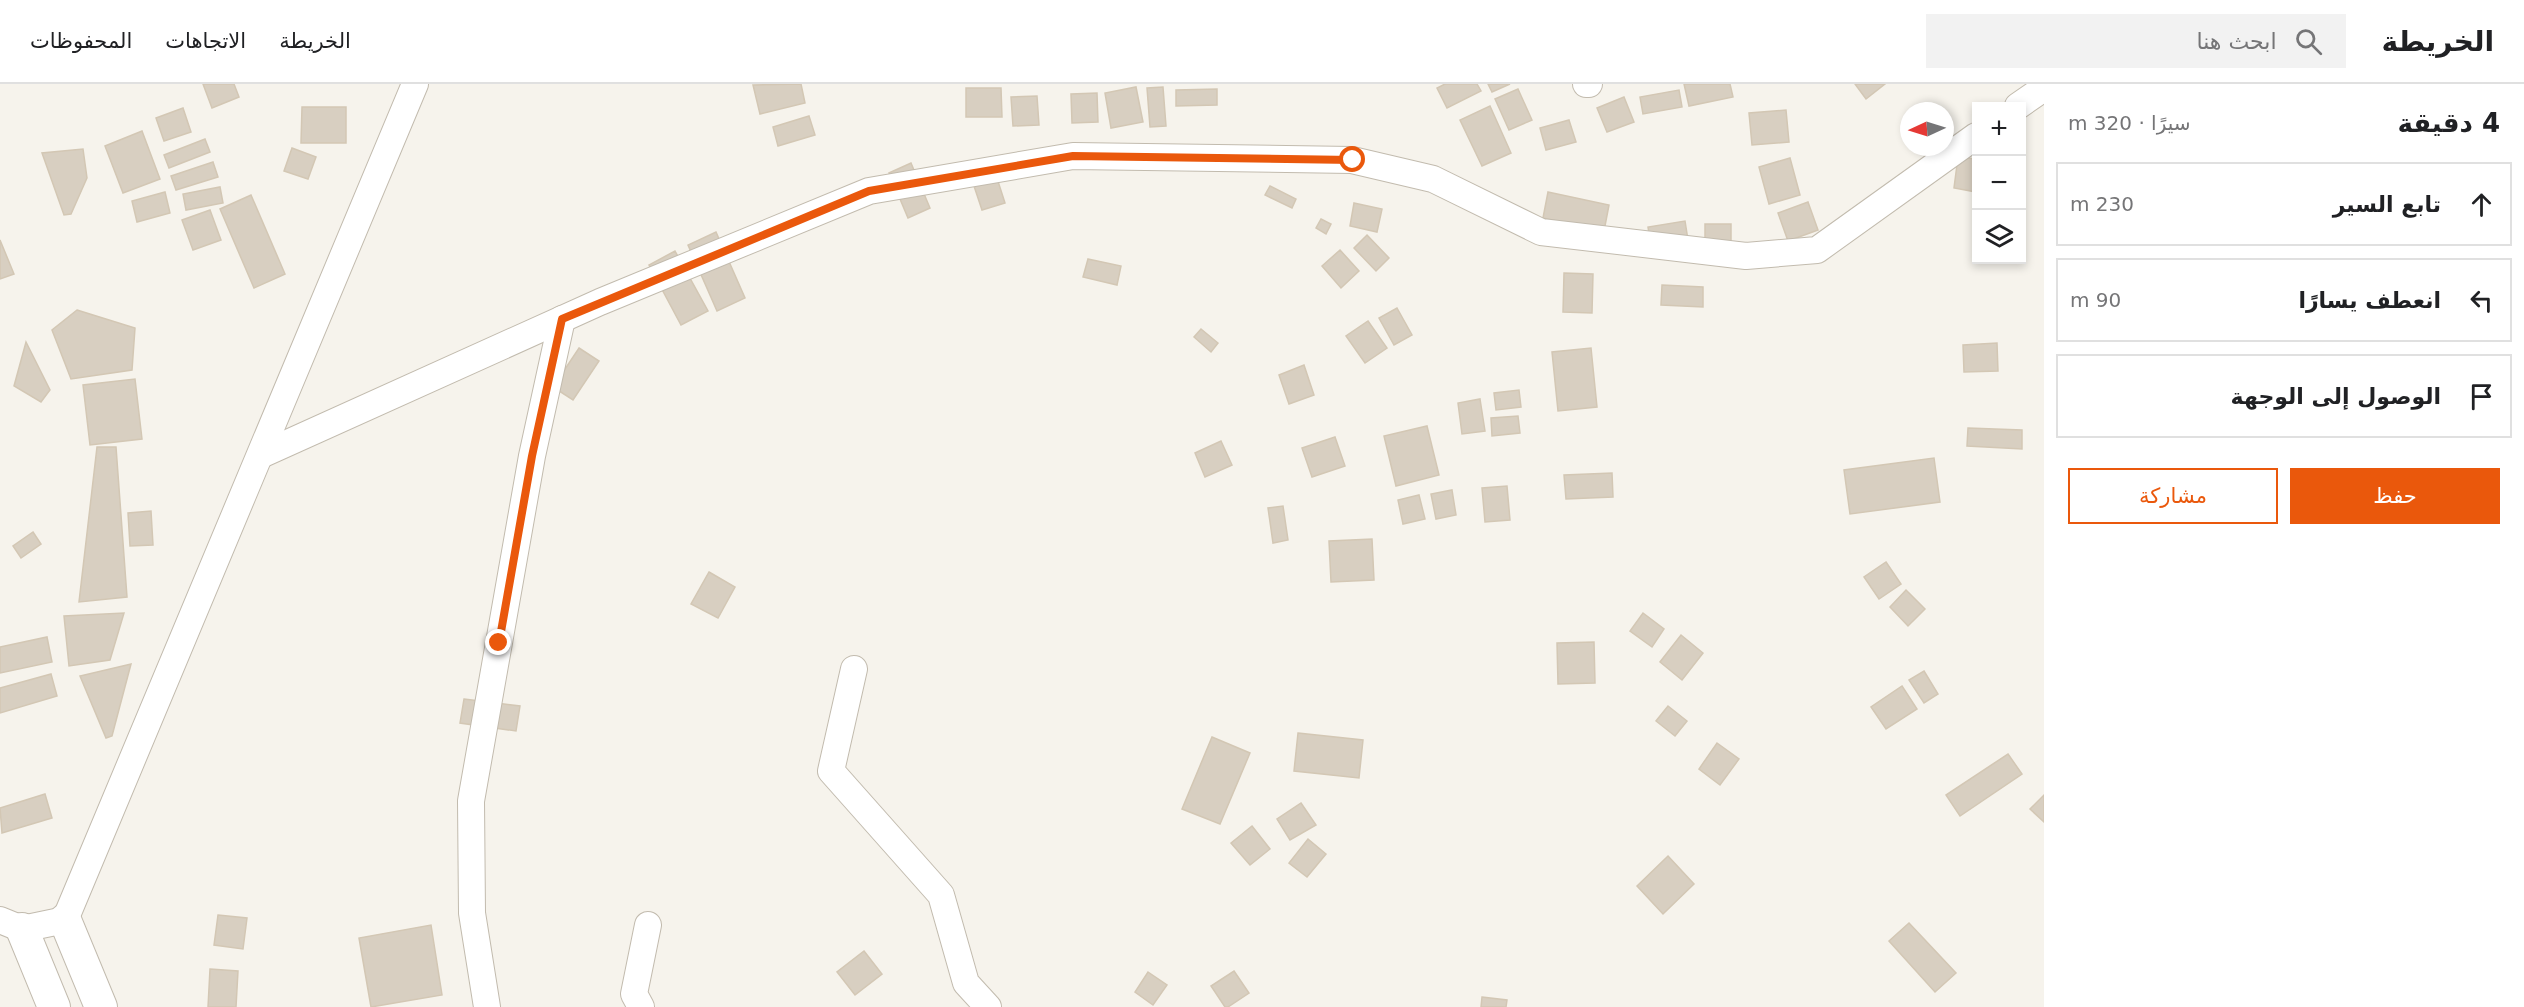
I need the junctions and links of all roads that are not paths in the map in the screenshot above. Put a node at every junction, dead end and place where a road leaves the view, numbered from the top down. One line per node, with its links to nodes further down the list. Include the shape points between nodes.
1 (415, 84): 6 (street)
2 (2044, 88): 3 (street)
3 (2024, 102)
4 (1972, 140): 5 (street, via 1817,250 1746,256 1541,232 1433,179 1353,160 1073,156 869,191)
5 (562, 319): 6 (street); 13 (street, via 532,456 471,801 472,913)
6 (261, 455): 8 (street)
7 (854, 669): 15 (street, via 831,771 941,895 966,983)
8 (65, 920): 9 (street); 12 (street)
9 (11, 924): 11 (street)
10 (648, 925): 14 (street, via 634,994)
11 (54, 1007)
12 (101, 1007)
13 (487, 1007)
14 (641, 1007)
15 (988, 1007)

